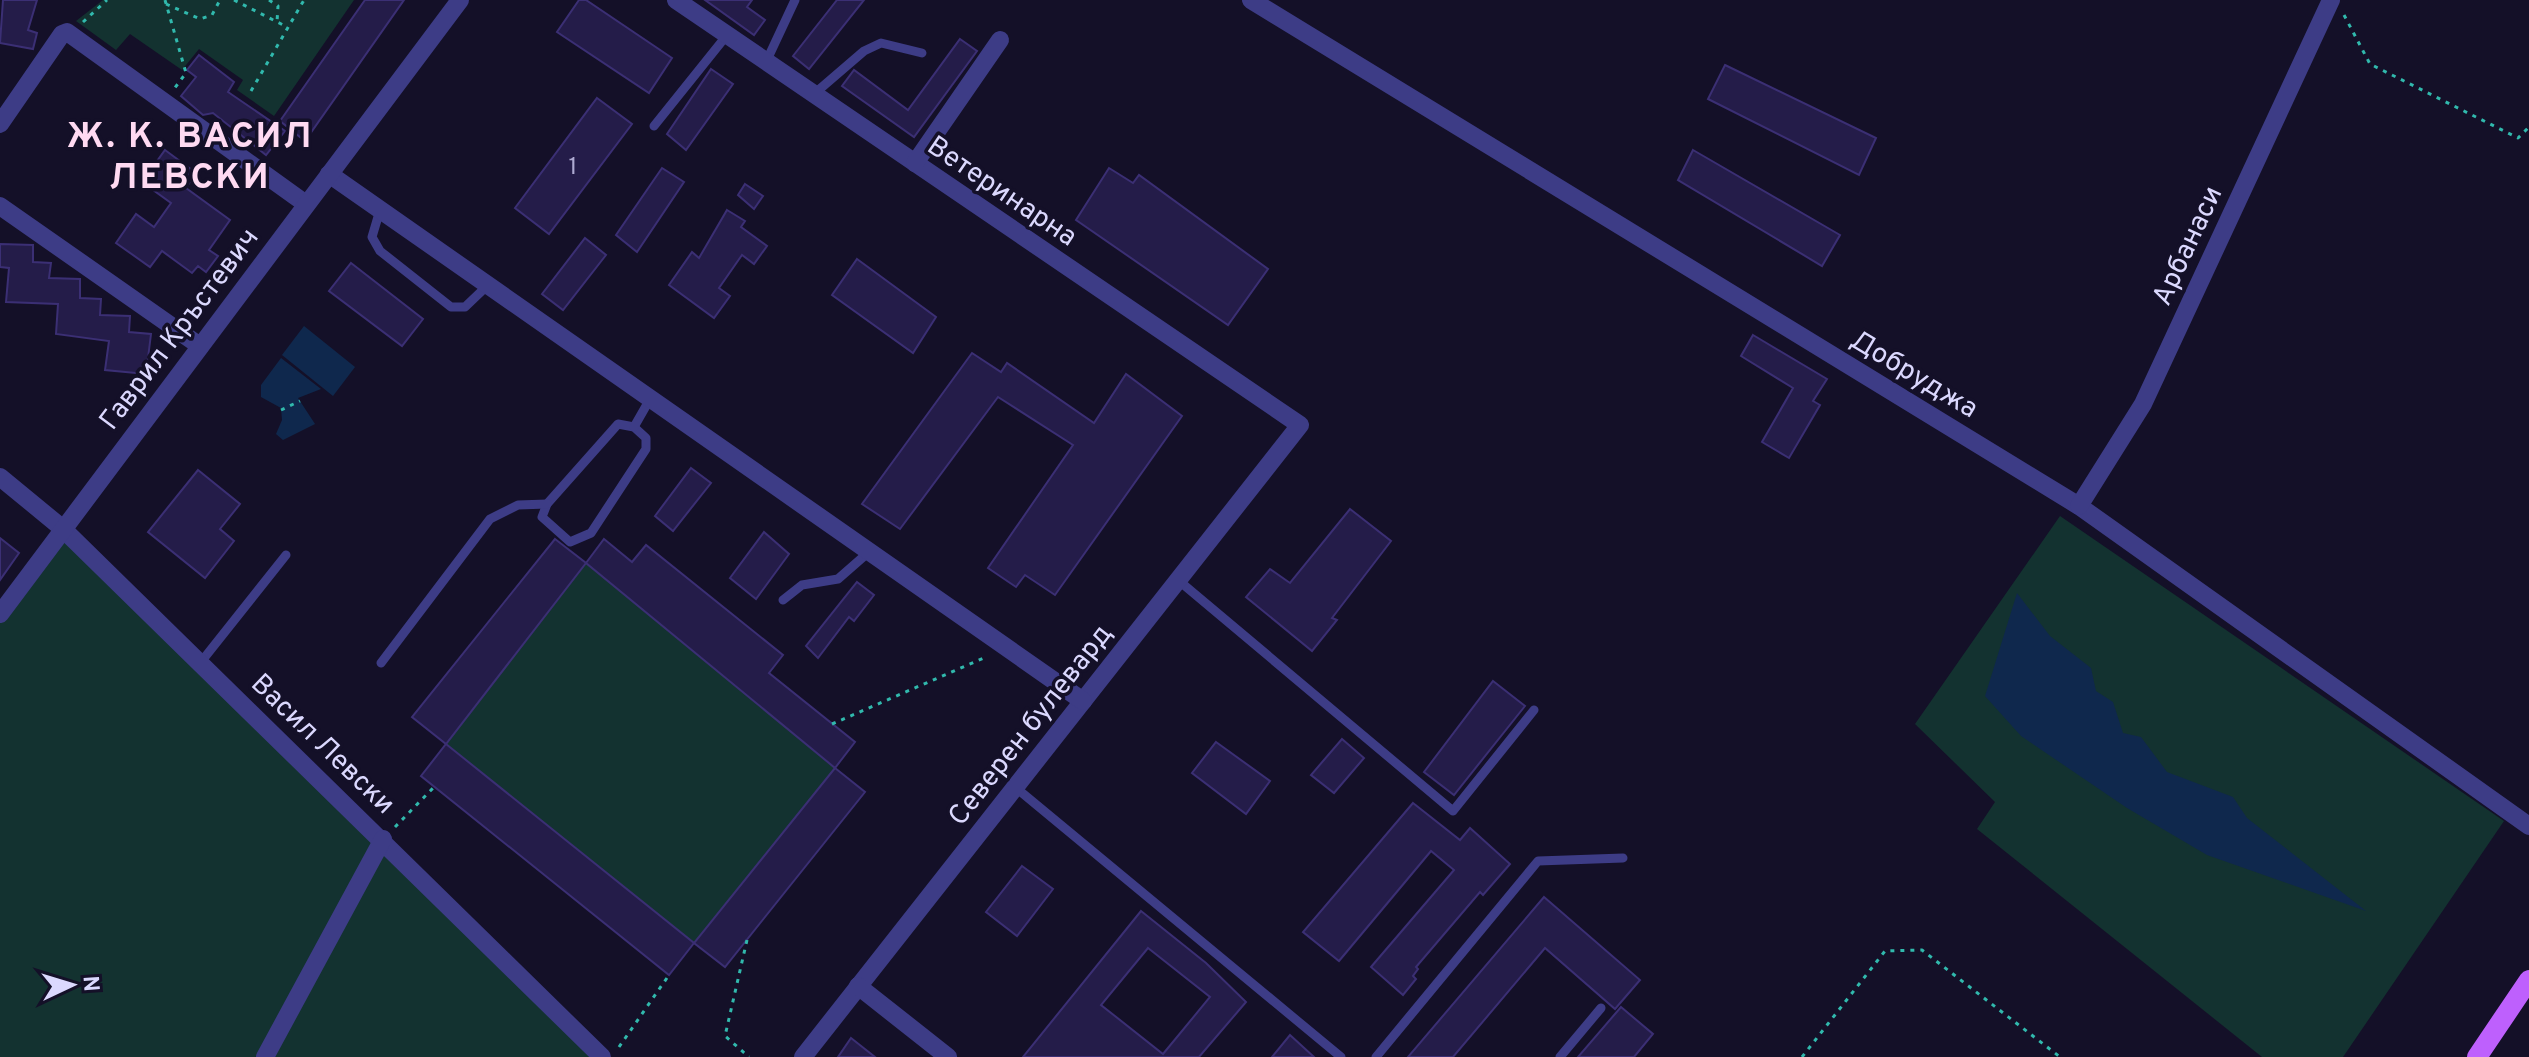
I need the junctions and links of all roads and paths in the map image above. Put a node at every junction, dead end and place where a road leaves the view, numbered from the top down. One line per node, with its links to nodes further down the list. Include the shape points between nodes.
1 (107, 0): 14 (path)
2 (220, 0): 10 (path, via 212,15 200,19)
3 (234, 0): 12 (path)
4 (269, 0): 12 (path, via 278,6)
5 (304, 0): 13 (path)
6 (460, 0): 26 (street, Гаврил Кръстевич)
7 (676, 0): 15 (street, Ветеринарна)
8 (795, 0): 18 (lane)
9 (1251, 0): 39 (street, Добруджа)
10 (165, 2): 21 (path, via 186,73)
11 (2337, 6): 24 (path, via 2370,64 2518,138); 39 (street, Арбанаси, via 2143,404)
12 (277, 22): 13 (path)
13 (288, 27): 19 (path)
14 (70, 34): 21 (street); 22 (street, via 62,34)
15 (727, 35): 18 (street, Ветеринарна); 23 (lane)
16 (1000, 40): 25 (street)
17 (922, 53): 20 (lane, via 881,43)
18 (766, 62): 20 (street, Ветеринарна)
19 (251, 91)
20 (814, 94): 25 (street, Ветеринарна)
21 (165, 102): 27 (street)
22 (0, 124)
23 (654, 126)
24 (2529, 127)
25 (915, 163): 35 (street, Ветеринарна)
26 (329, 174): 27 (street, Гаврил Кръстевич); 29 (street)
27 (306, 204): 31 (street, Гаврил Кръстевич)
28 (0, 206): 31 (street)
29 (380, 209): 30 (street); 30 (lane, via 372,237 380,251 451,307 465,307)
30 (488, 285): 32 (street)
31 (200, 346): 40 (street, Гаврил Кръстевич)
32 (650, 398): 36 (lane); 41 (street)
33 (300, 401): 34 (path)
34 (281, 410)
35 (1300, 425): 43 (street, Северен булевард)
36 (634, 427): 38 (lane, via 618,424); 38 (lane, via 646,438 646,449 591,533 570,542 542,517)
37 (0, 477): 40 (street, Васил Левски)
38 (547, 504): 48 (lane, via 518,505 490,519)
39 (2079, 506): 54 (street, Добруджа)
40 (62, 528): 45 (street, Гаврил Кръстевич); 47 (street, Васил Левски)
41 (870, 551): 44 (lane, via 838,579 802,585); 46 (street)
42 (286, 555): 47 (lane)
43 (1178, 580): 49 (street, Северен булевард); 50 (lane, via 1453,811)
44 (783, 600)
45 (0, 614)
46 (1007, 648): 49 (street); 51 (path)
47 (201, 662): 55 (street, Васил Левски)
48 (381, 663)
49 (1083, 701): 53 (street, Северен булевард)
50 (1534, 710)
51 (832, 724)
52 (434, 787): 55 (path)
53 (1015, 787): 60 (street, Северен булевард); 68 (lane)
54 (2529, 826)
55 (383, 839): 62 (street); 63 (street, Васил Левски)
56 (1623, 858): 69 (lane, via 1538,861)
57 (747, 940): 65 (path, via 725,1036)
58 (669, 975): 64 (path)
59 (2529, 980): 73 (main road)
60 (858, 986): 66 (street, Северен булевард); 67 (street)
61 (1601, 1008): 70 (lane)
62 (265, 1057)
63 (602, 1057)
64 (612, 1057)
65 (749, 1057)
66 (803, 1057)
67 (948, 1057)
68 (1341, 1057)
69 (1376, 1057)
70 (1560, 1057)
71 (1802, 1057): 72 (path, via 1885,951 1922,950)
72 (2060, 1057)
73 (2477, 1057)

